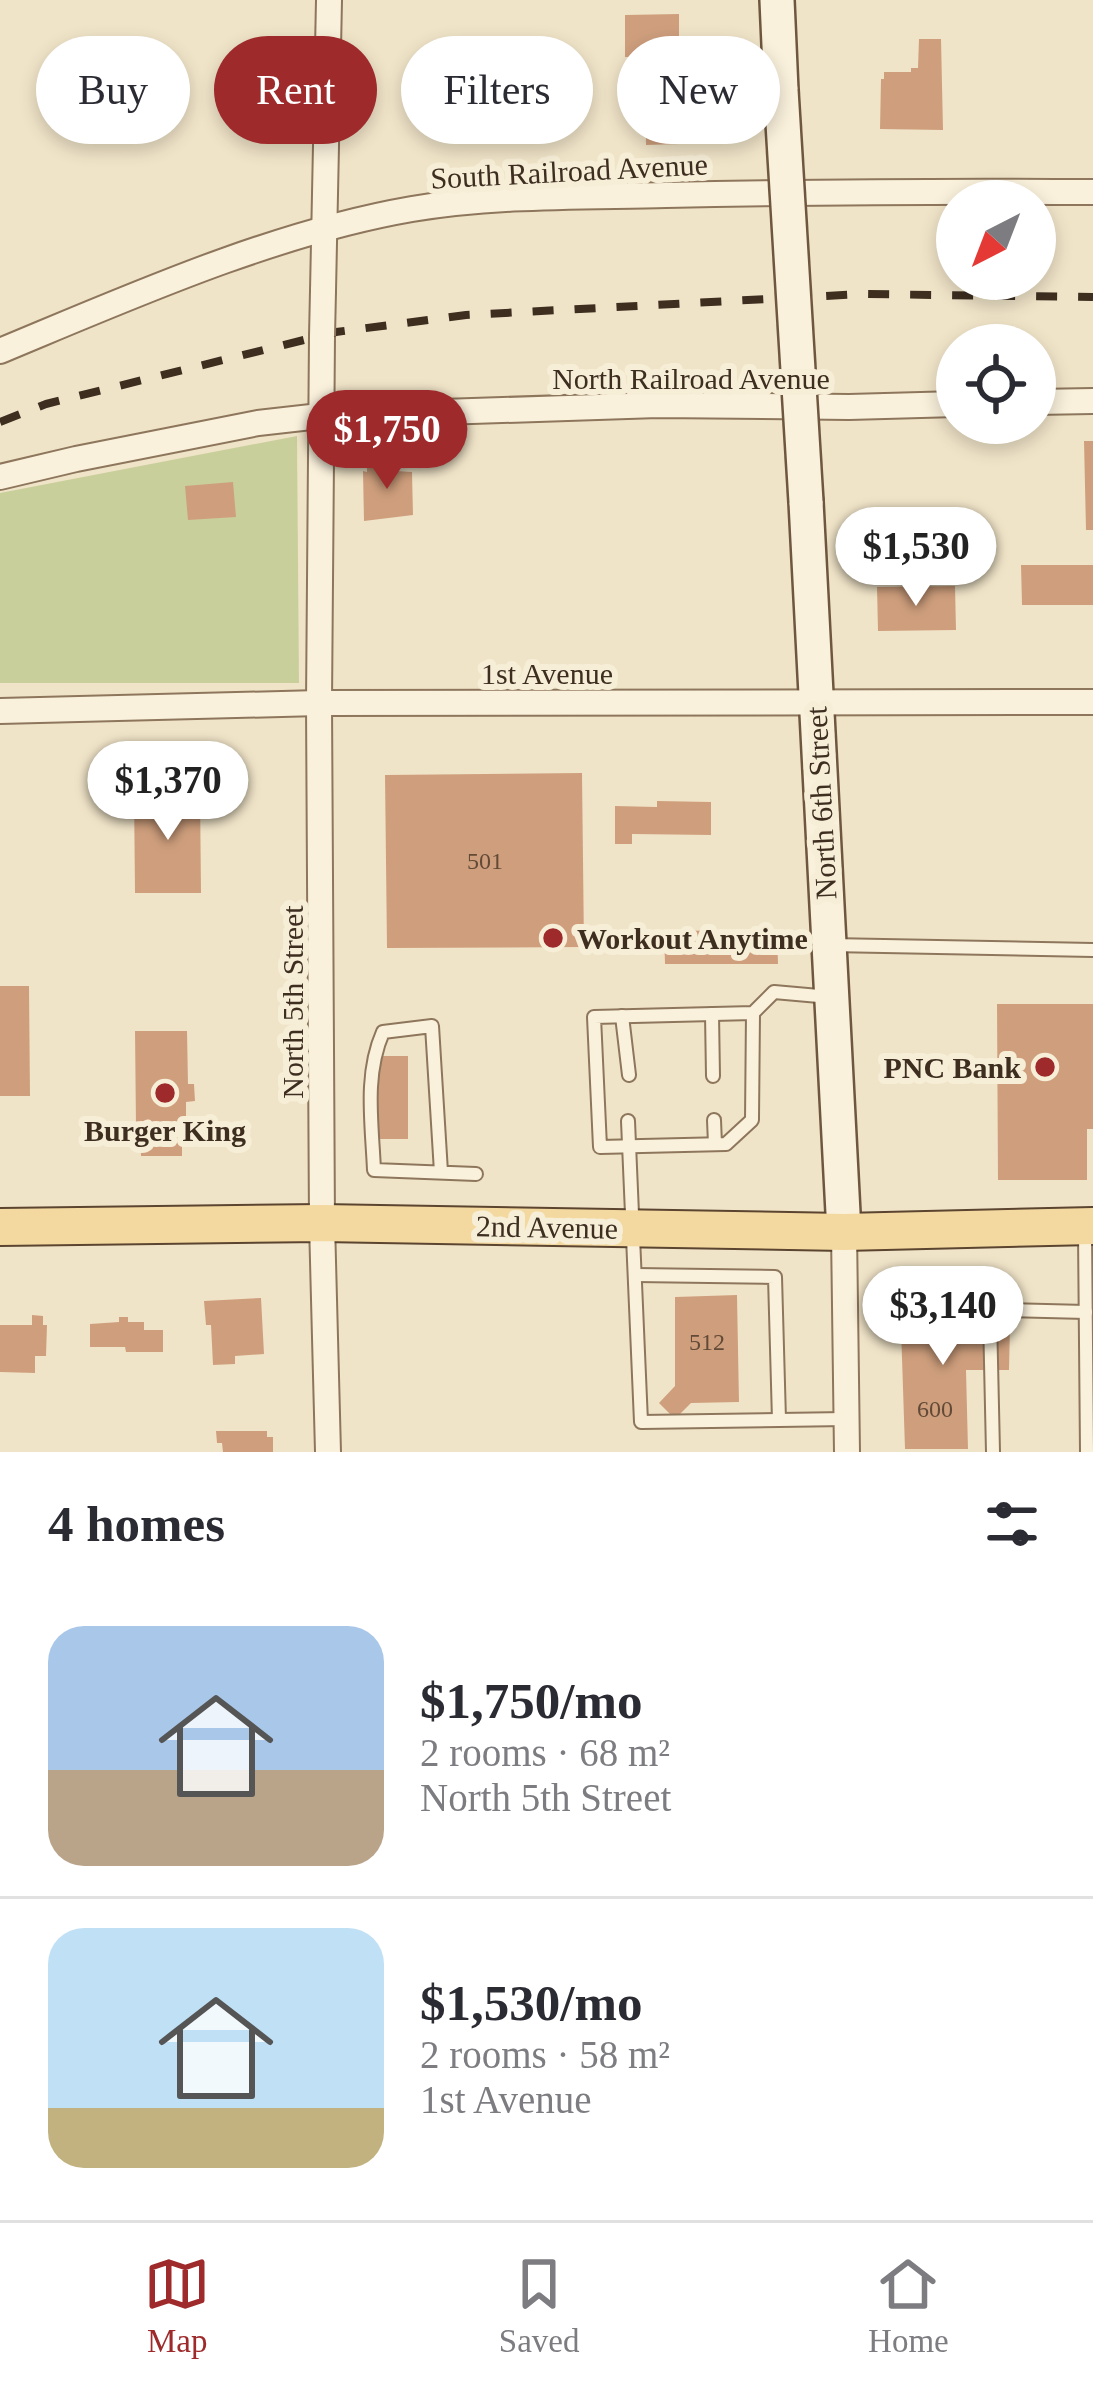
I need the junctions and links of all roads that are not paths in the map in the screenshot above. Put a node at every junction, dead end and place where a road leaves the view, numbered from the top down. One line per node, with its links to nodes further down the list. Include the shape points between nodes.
1 (329, 0): 4 (street, North 5th Street)
2 (777, 0): 13 (street, North 6th Street, bridge)
3 (1093, 192): 4 (street, South Railroad Avenue, via 530,198 414,209)
4 (324, 229): 5 (street, South Railroad Avenue, via 160,284); 9 (street, North 5th Street, bridge)
5 (0, 351)
6 (1093, 400): 7 (street)
7 (1056, 401)
8 (936, 405): 9 (street, North Railroad Avenue)
9 (320, 406): 10 (street, North Railroad Avenue); 12 (street, North 5th Street)
10 (0, 477)
11 (1093, 702): 13 (street, 1st Avenue)
12 (320, 703): 13 (street, 1st Avenue); 14 (street, 1st Avenue); 29 (street, North 5th Street)
13 (815, 704): 15 (street, North 6th Street)
14 (0, 711)
15 (829, 945): 16 (lane); 17 (street, North 6th Street)
16 (1093, 950)
17 (832, 997): 18 (lane, via 774,992); 33 (street, North 6th Street)
18 (753, 1013): 19 (lane); 25 (lane, via 752,1120)
19 (712, 1014): 20 (lane); 22 (lane)
20 (622, 1016): 21 (lane); 26 (lane, via 594,1017 600,1147)
21 (629, 1075)
22 (713, 1076)
23 (714, 1120): 25 (lane)
24 (628, 1121): 26 (lane)
25 (715, 1144): 26 (lane)
26 (630, 1147): 32 (lane)
27 (441, 1172): 27 (lane, via 432,1026 382,1032 370,1070 374,1170); 28 (lane)
28 (476, 1174)
29 (322, 1223): 31 (main road, 2nd Avenue); 32 (main road, 2nd Avenue); 38 (street, North 5th Street)
30 (1089, 1226): 33 (main road, 2nd Avenue); 35 (lane)
31 (0, 1227)
32 (634, 1228): 33 (main road, 2nd Avenue); 34 (lane)
33 (844, 1232): 36 (street, North 6th Street)
34 (636, 1275): 37 (lane, via 775,1277); 37 (lane, via 641,1422)
35 (1086, 1312): 40 (lane, via 1002,1310 990,1317); 41 (lane)
36 (847, 1419): 37 (lane); 39 (street, North 6th Street)
37 (778, 1420)
38 (328, 1452)
39 (847, 1452)
40 (993, 1452)
41 (1088, 1452)

